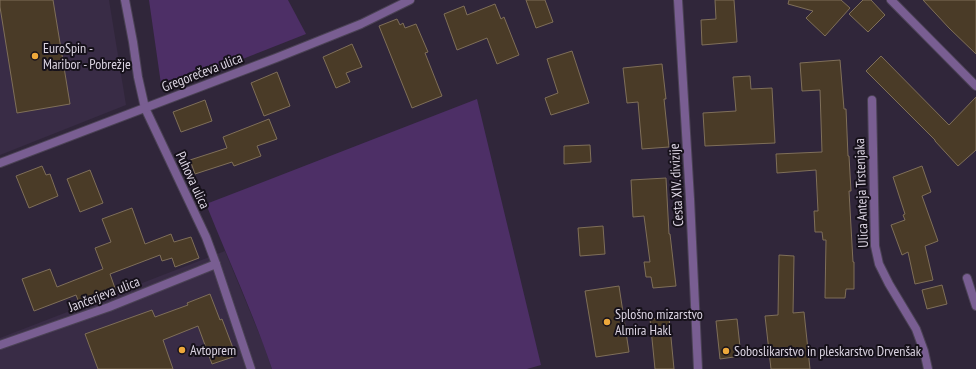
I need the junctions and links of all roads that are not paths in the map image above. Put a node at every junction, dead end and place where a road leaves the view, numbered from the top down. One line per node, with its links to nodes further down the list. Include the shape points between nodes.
1 (125, 0): 7 (street, Puhova ulica)
2 (410, 0): 7 (street, Gregorečeva ulica, via 361,24)
3 (678, 0): 14 (street, Cesta XIV. divizije)
4 (891, 0): 5 (street)
5 (976, 86)
6 (872, 100): 15 (street, Ulica Anteja Trstenjaka, via 874,246 889,284 916,329)
7 (145, 108): 8 (street, Gregorečeva ulica); 9 (street, Puhova ulica)
8 (0, 163)
9 (216, 264): 12 (street, Jančerjeva ulica, via 109,307); 13 (street, Puhova ulica)
10 (967, 278): 11 (street)
11 (976, 306)
12 (0, 345)
13 (251, 369)
14 (698, 369)
15 (928, 369)

